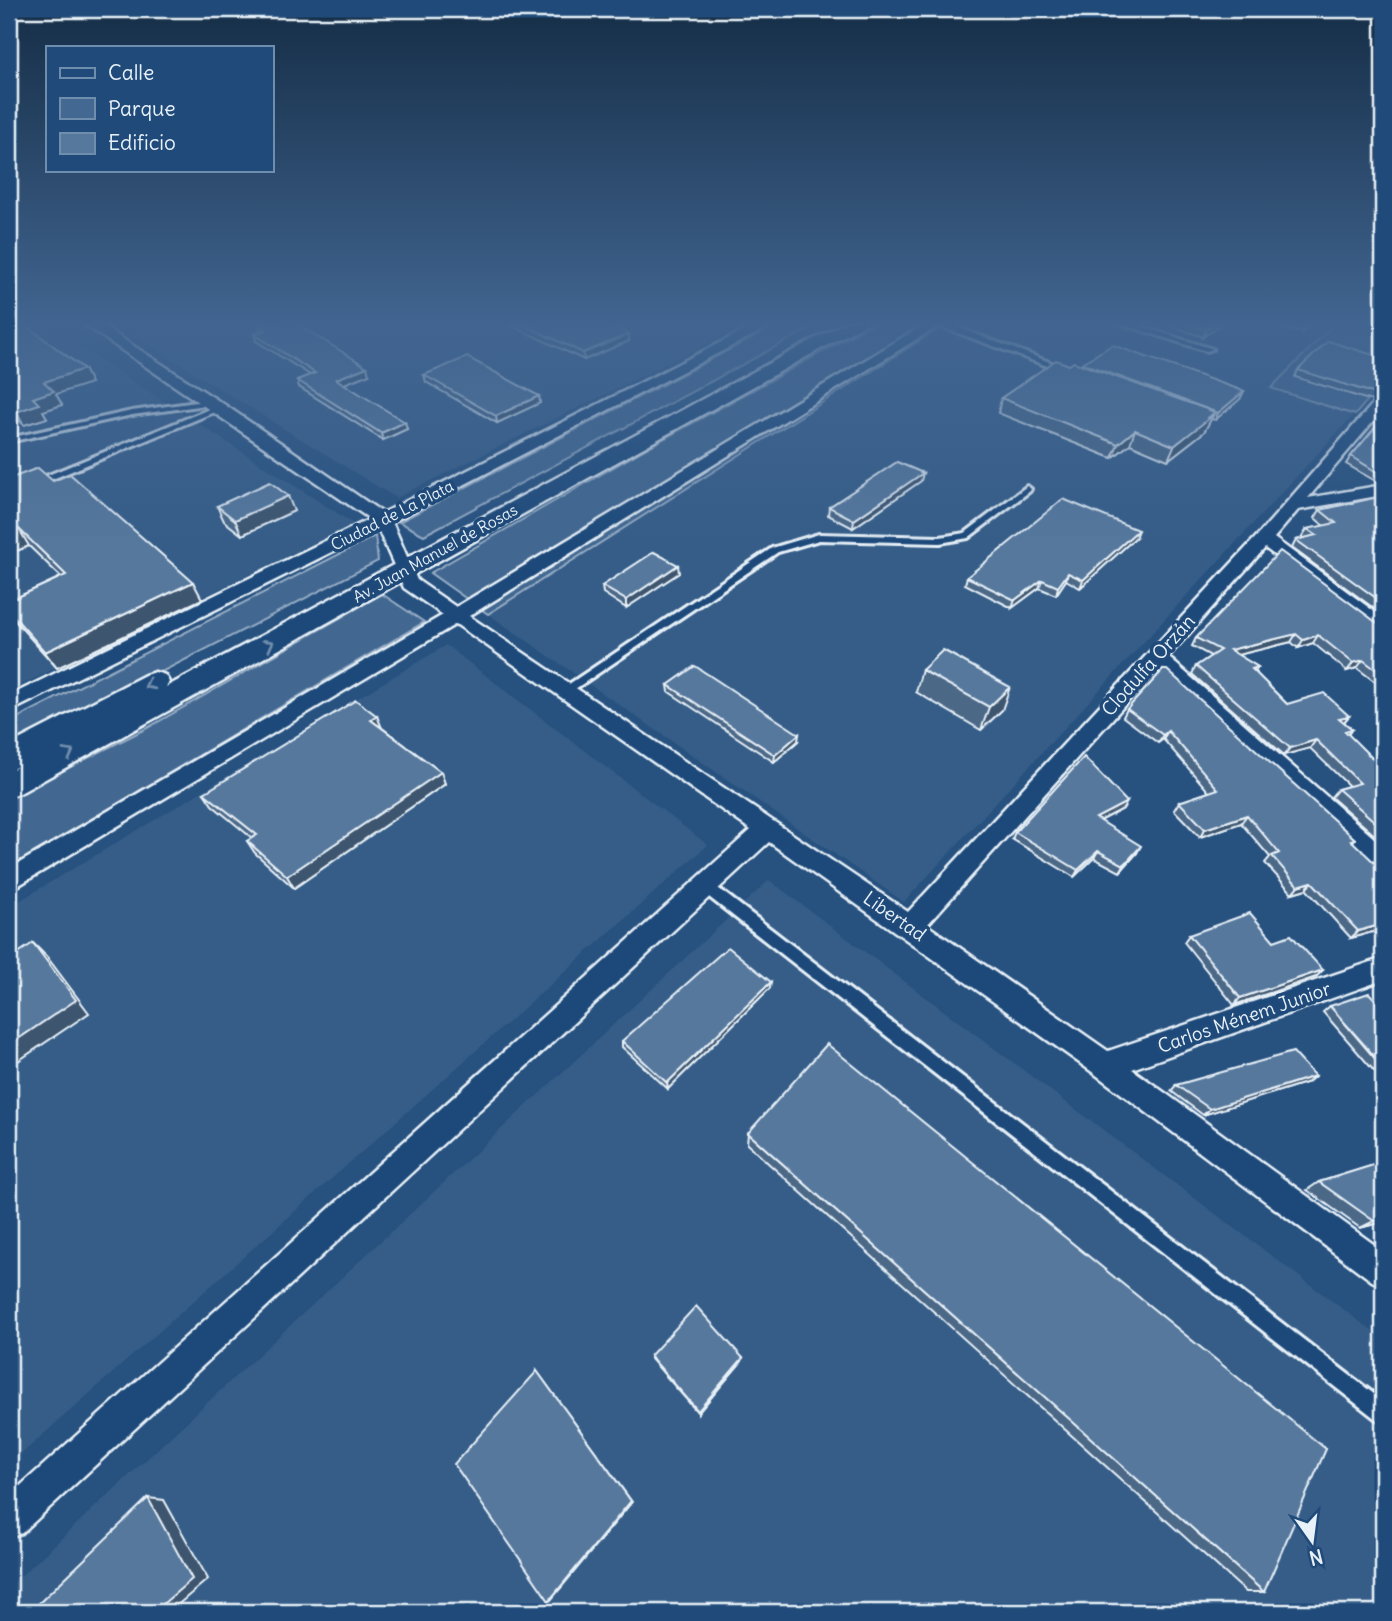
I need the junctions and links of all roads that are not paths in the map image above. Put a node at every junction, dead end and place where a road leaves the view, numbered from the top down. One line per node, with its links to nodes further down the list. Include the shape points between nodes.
1 (202, 397): 7 (street)
2 (625, 397): 13 (street, Ciudad de La Plata)
3 (701, 397): 15 (main road, Av. Juan Manuel de Rosas)
4 (718, 397): 15 (main road, Av. Juan Manuel de Rosas)
5 (813, 397): 16 (street)
6 (1383, 401): 12 (street, Clodulfa Orzán)
7 (215, 405): 8 (lane, via 132,413); 11 (lane); 13 (street)
8 (9, 440)
9 (1027, 489): 19 (lane, via 968,535 940,540 820,537 775,550)
10 (1383, 490): 12 (street)
11 (9, 494)
12 (1293, 506): 14 (street, Clodulfa Orzán)
13 (382, 520): 15 (street); 20 (street, Ciudad de La Plata)
14 (1264, 539): 17 (street); 18 (street, Clodulfa Orzán)
15 (399, 564): 16 (street, Libertad, via 410,584); 21 (main road, Av. Juan Manuel de Rosas, one-way to 21); 22 (main road, Av. Juan Manuel de Rosas, one-way to 15)
16 (457, 615): 19 (street, Libertad); 25 (street)
17 (1383, 627)
18 (1156, 657): 24 (street); 27 (street, Clodulfa Orzán)
19 (565, 690): 23 (street, Libertad)
20 (9, 705)
21 (9, 758)
22 (9, 785)
23 (768, 829): 26 (street); 27 (street, Libertad)
24 (1383, 860)
25 (9, 881)
26 (705, 886): 31 (lane); 32 (street)
27 (910, 927): 29 (street, Libertad)
28 (1383, 969): 29 (street, Carlos Ménem Junior)
29 (1105, 1065): 30 (street, Libertad)
30 (1383, 1270)
31 (1383, 1412)
32 (9, 1520)

